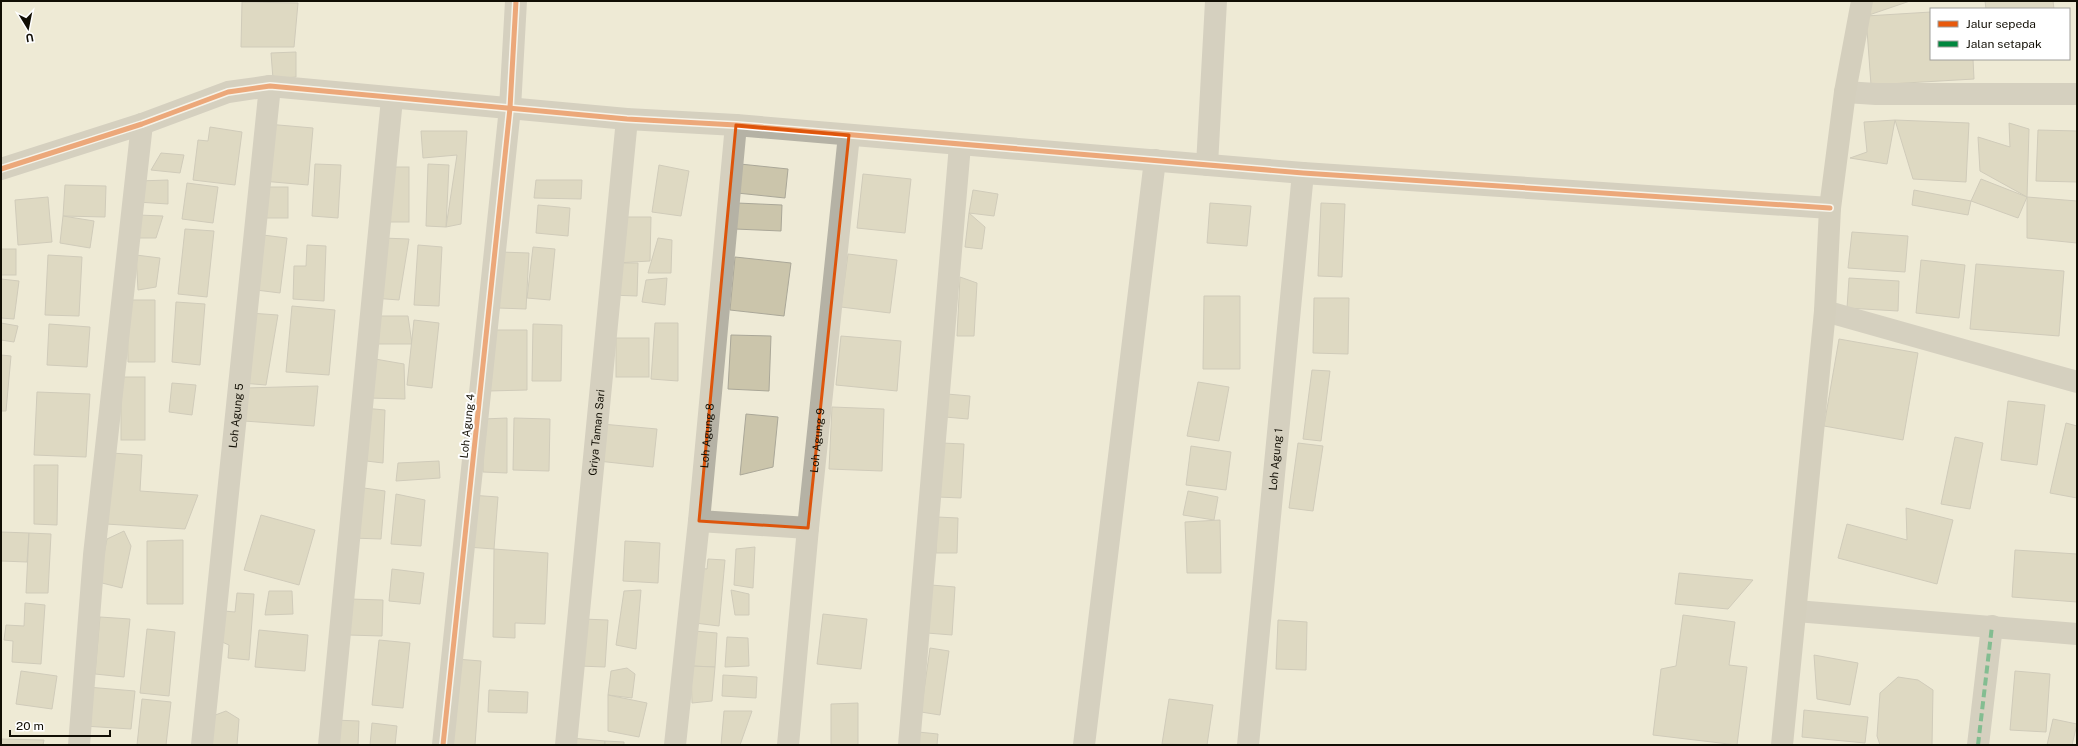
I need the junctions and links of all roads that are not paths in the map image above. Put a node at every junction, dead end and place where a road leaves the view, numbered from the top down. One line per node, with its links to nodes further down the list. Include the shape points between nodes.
1 (516, 1): 8 (street, Loh Agung 4)
2 (1216, 1): 15 (street)
3 (1862, 1): 5 (main road)
4 (270, 86): 7 (street); 10 (street, via 228,92); 27 (street, Loh Agung 5)
5 (1845, 92): 6 (street); 18 (main road)
6 (2077, 94)
7 (392, 99): 8 (street); 28 (street)
8 (510, 108): 9 (street); 29 (street, Loh Agung 4)
9 (627, 119): 11 (street); 30 (street, Griya Taman Sari)
10 (142, 124): 16 (street); 26 (street, via 94,555)
11 (736, 125): 12 (street); 21 (street, Loh Agung 8)
12 (849, 135): 13 (street); 22 (street, Loh Agung 9)
13 (960, 145): 14 (street); 33 (street)
14 (1154, 160): 15 (street); 34 (street)
15 (1207, 164): 17 (street)
16 (1, 169)
17 (1303, 174): 18 (street); 35 (street, Loh Agung 1)
18 (1830, 208): 19 (main road)
19 (1825, 311): 20 (street); 23 (main road)
20 (2077, 382)
21 (699, 521): 22 (street); 31 (street, Loh Agung 8)
22 (808, 528): 32 (street, Loh Agung 9)
23 (1796, 611): 24 (street); 36 (main road)
24 (1992, 626): 25 (street); 37 (street)
25 (2077, 634)
26 (79, 745)
27 (202, 745)
28 (329, 745)
29 (443, 745)
30 (566, 745)
31 (675, 745)
32 (788, 745)
33 (909, 745)
34 (1084, 745)
35 (1248, 745)
36 (1782, 745)
37 (1978, 745)

